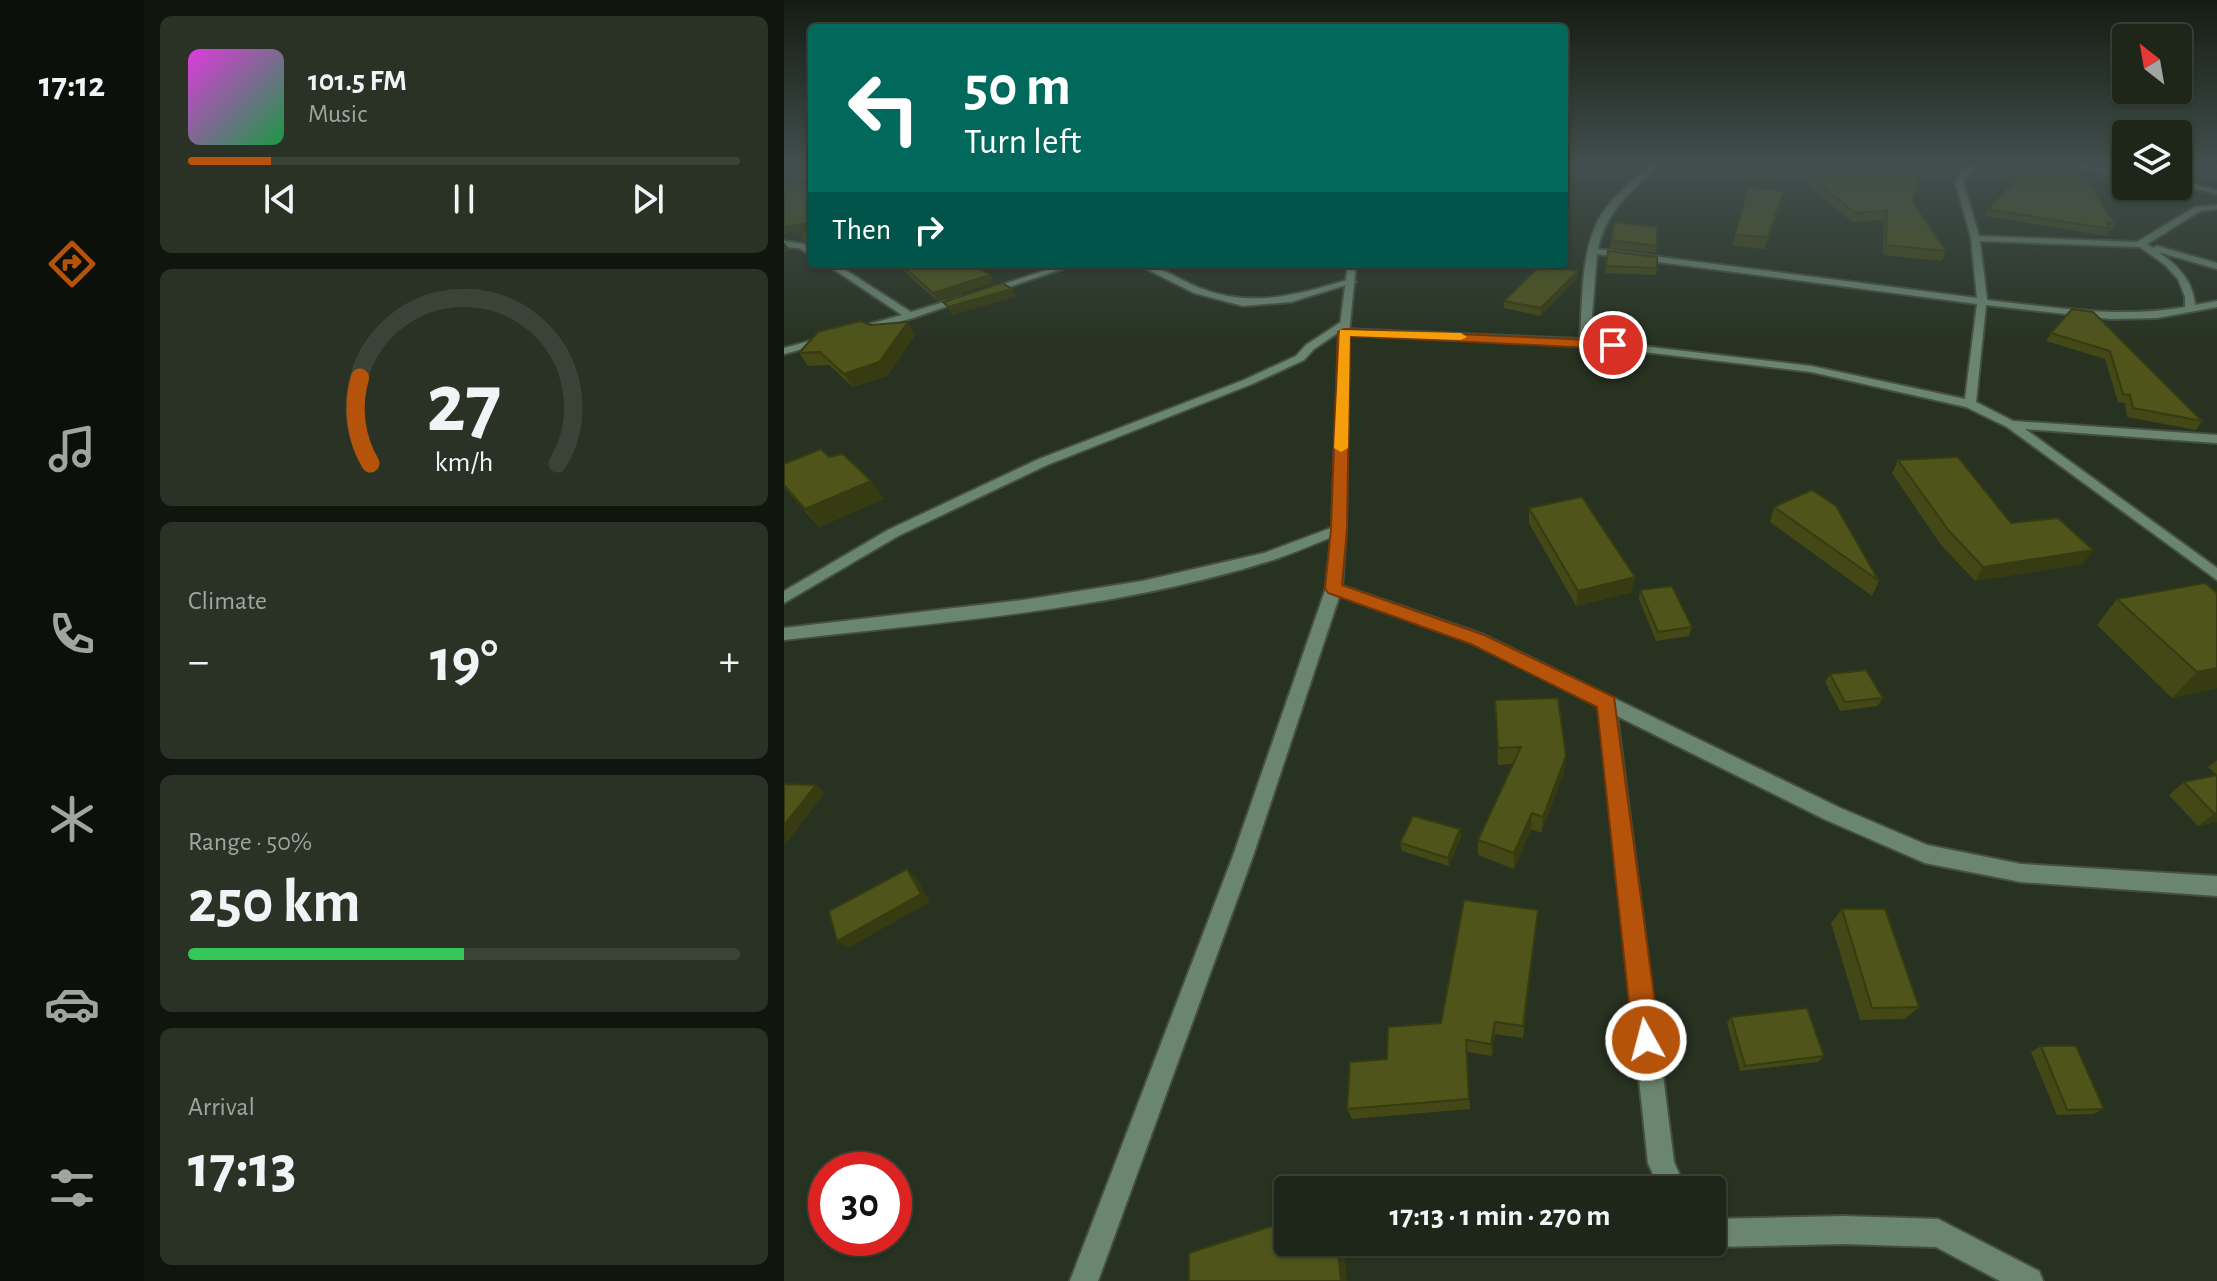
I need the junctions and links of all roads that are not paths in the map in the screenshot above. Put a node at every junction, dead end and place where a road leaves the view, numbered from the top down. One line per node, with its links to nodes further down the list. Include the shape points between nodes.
1 (1602, 224): 9 (street)
2 (1971, 224): 5 (street)
3 (2175, 224): 7 (street)
4 (798, 237): 6 (street)
5 (1975, 238): 7 (street); 15 (street)
6 (784, 242): 8 (street)
7 (2142, 245): 10 (street); 17 (street, via 2184,279)
8 (808, 250)
9 (1594, 251): 15 (street); 20 (street)
10 (2217, 266)
11 (836, 268): 18 (street)
12 (1060, 268): 18 (street)
13 (1150, 268): 14 (street, via 1217,299 1251,304 1297,301)
14 (1352, 273): 19 (street)
15 (1982, 302): 17 (street, via 2133,317); 22 (street)
16 (2217, 304): 17 (street)
17 (2190, 308)
18 (910, 316): 21 (street)
19 (1345, 328): 20 (street); 25 (street); 28 (street, via 1300,358 1248,382 1043,462 893,533)
20 (1585, 342): 22 (street, via 1811,369)
21 (784, 351)
22 (1970, 404): 23 (street)
23 (2011, 424): 24 (street); 26 (street)
24 (2217, 439)
25 (1339, 529): 27 (street); 29 (street, via 1261,559 1095,595)
26 (2217, 575)
27 (1334, 588): 30 (street, via 1478,639); 34 (street, via 1243,856)
28 (784, 598)
29 (784, 634)
30 (1607, 703): 31 (street, via 1925,854 2021,873); 32 (street, via 1661,1163)
31 (2217, 886)
32 (1667, 1176)
33 (1726, 1233): 35 (street, via 1938,1233)
34 (1084, 1281)
35 (2029, 1281)

